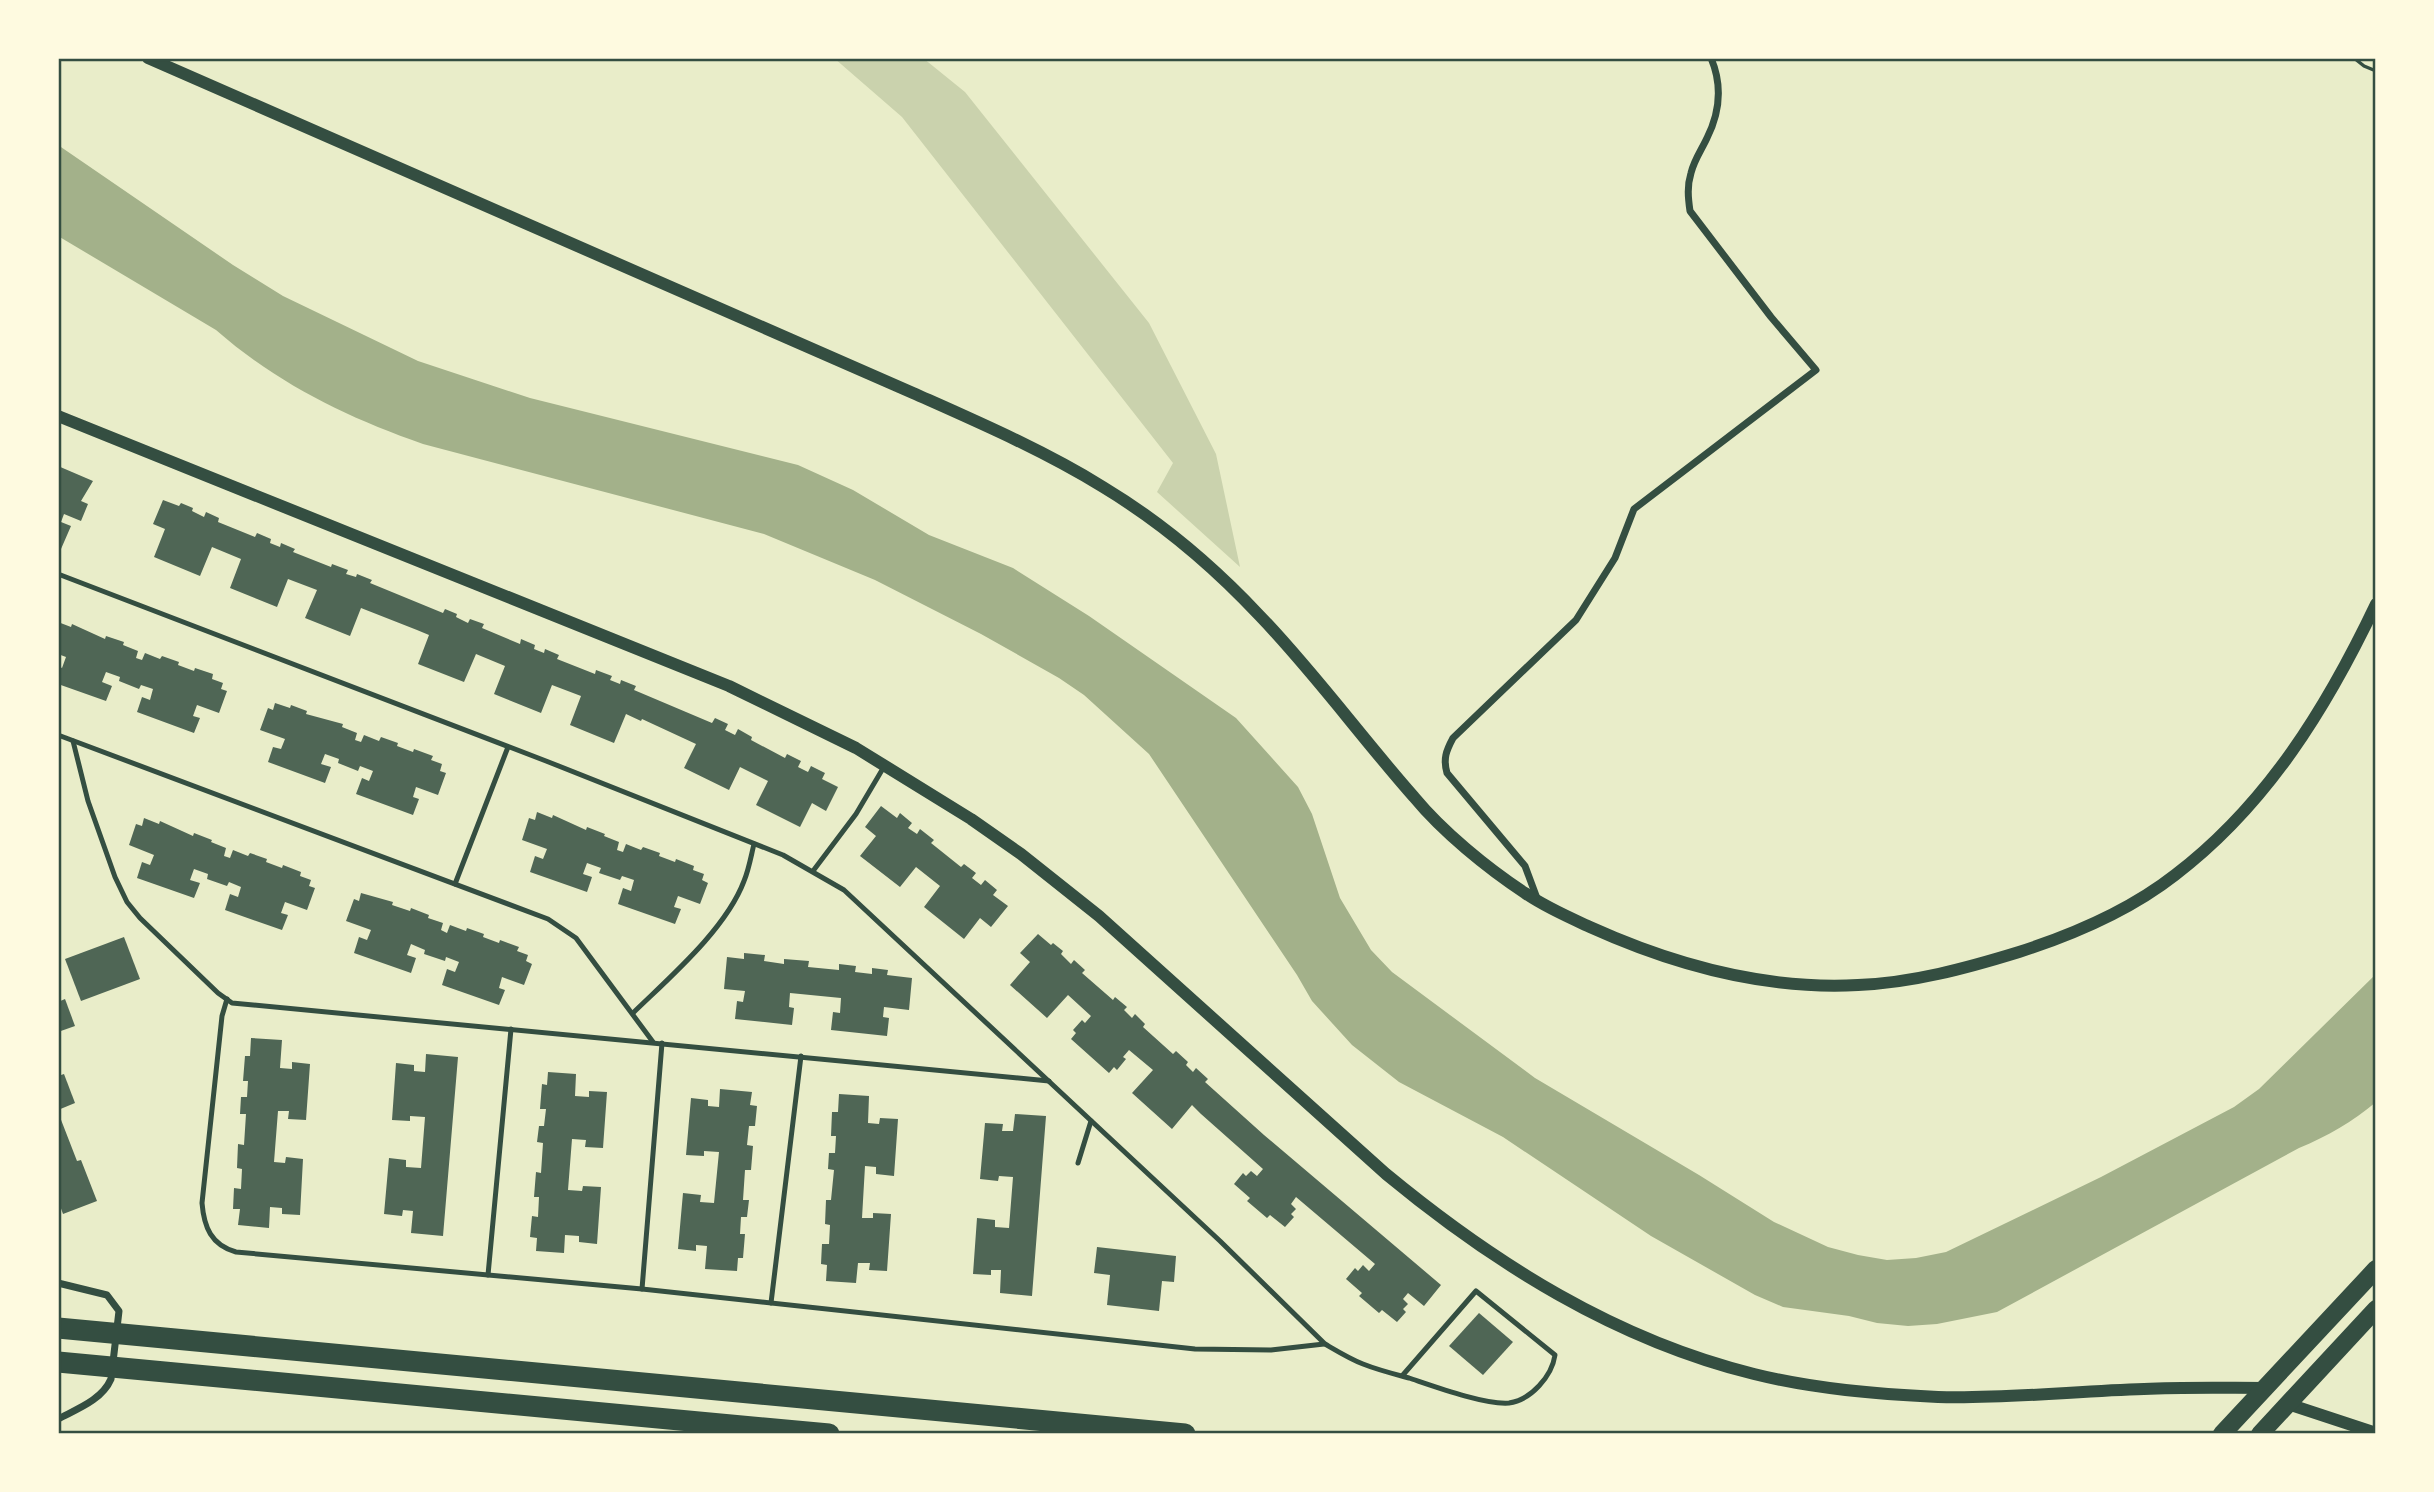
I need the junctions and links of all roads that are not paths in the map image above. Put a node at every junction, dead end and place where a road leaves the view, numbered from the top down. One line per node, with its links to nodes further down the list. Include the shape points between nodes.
1 (148, 58): 13 (street, via 914,393 1105,488 1227,582 1288,647 1416,801)
2 (1711, 58): 13 (street, via 1719,102 1691,171 1690,211 1816,370 1634,509 1615,558 1576,620 1453,738 1446,750 1447,772 1525,866)
3 (58, 416): 9 (street, via 718,681)
4 (58, 574): 8 (lane)
5 (2376, 604): 13 (street, via 2346,668 2309,729 2269,784 2218,837 2178,874 2139,901 2042,945 1939,974 1884,983 1784,983 1720,972 1648,951)
6 (58, 736): 7 (lane)
7 (73, 741): 12 (lane); 14 (lane, via 88,801 127,902)
8 (508, 747): 10 (lane); 12 (lane)
9 (885, 765): 11 (lane, via 856,814); 33 (street, via 971,818 1058,882 1386,1174 1459,1232 1623,1329 1754,1374 1863,1392 1938,1397)
10 (754, 844): 11 (lane); 15 (lane, via 744,881 728,913)
11 (813, 871): 20 (lane, via 845,890)
12 (454, 884): 15 (lane, via 560,926 576,938)
13 (1538, 901)
14 (227, 999): 16 (lane); 24 (lane, via 202,1203 213,1240 236,1252)
15 (633, 1013): 17 (lane)
16 (511, 1028): 17 (lane); 24 (lane)
17 (653, 1042): 18 (lane)
18 (662, 1043): 19 (lane); 26 (lane)
19 (801, 1056): 20 (lane); 27 (lane)
20 (1049, 1081): 21 (lane)
21 (1091, 1121): 22 (lane); 30 (lane)
22 (1078, 1163)
23 (2376, 1269): 33 (main road)
24 (488, 1275): 26 (lane)
25 (58, 1283): 35 (street, via 107,1295 119,1311 108,1386)
26 (642, 1289): 27 (lane)
27 (771, 1303): 30 (lane, via 1195,1349 1271,1350)
28 (2376, 1309): 34 (main road)
29 (63, 1329): 38 (highway)
30 (1325, 1343): 32 (lane, via 1362,1364)
31 (62, 1362): 37 (highway)
32 (1402, 1376): 32 (lane, via 1509,1403 1538,1386 1555,1355 1476,1291)
33 (2266, 1388): 39 (main road)
34 (2288, 1404): 36 (street); 40 (main road)
35 (58, 1419)
36 (2376, 1433)
37 (829, 1434)
38 (1185, 1434)
39 (2222, 1434)
40 (2260, 1434)

